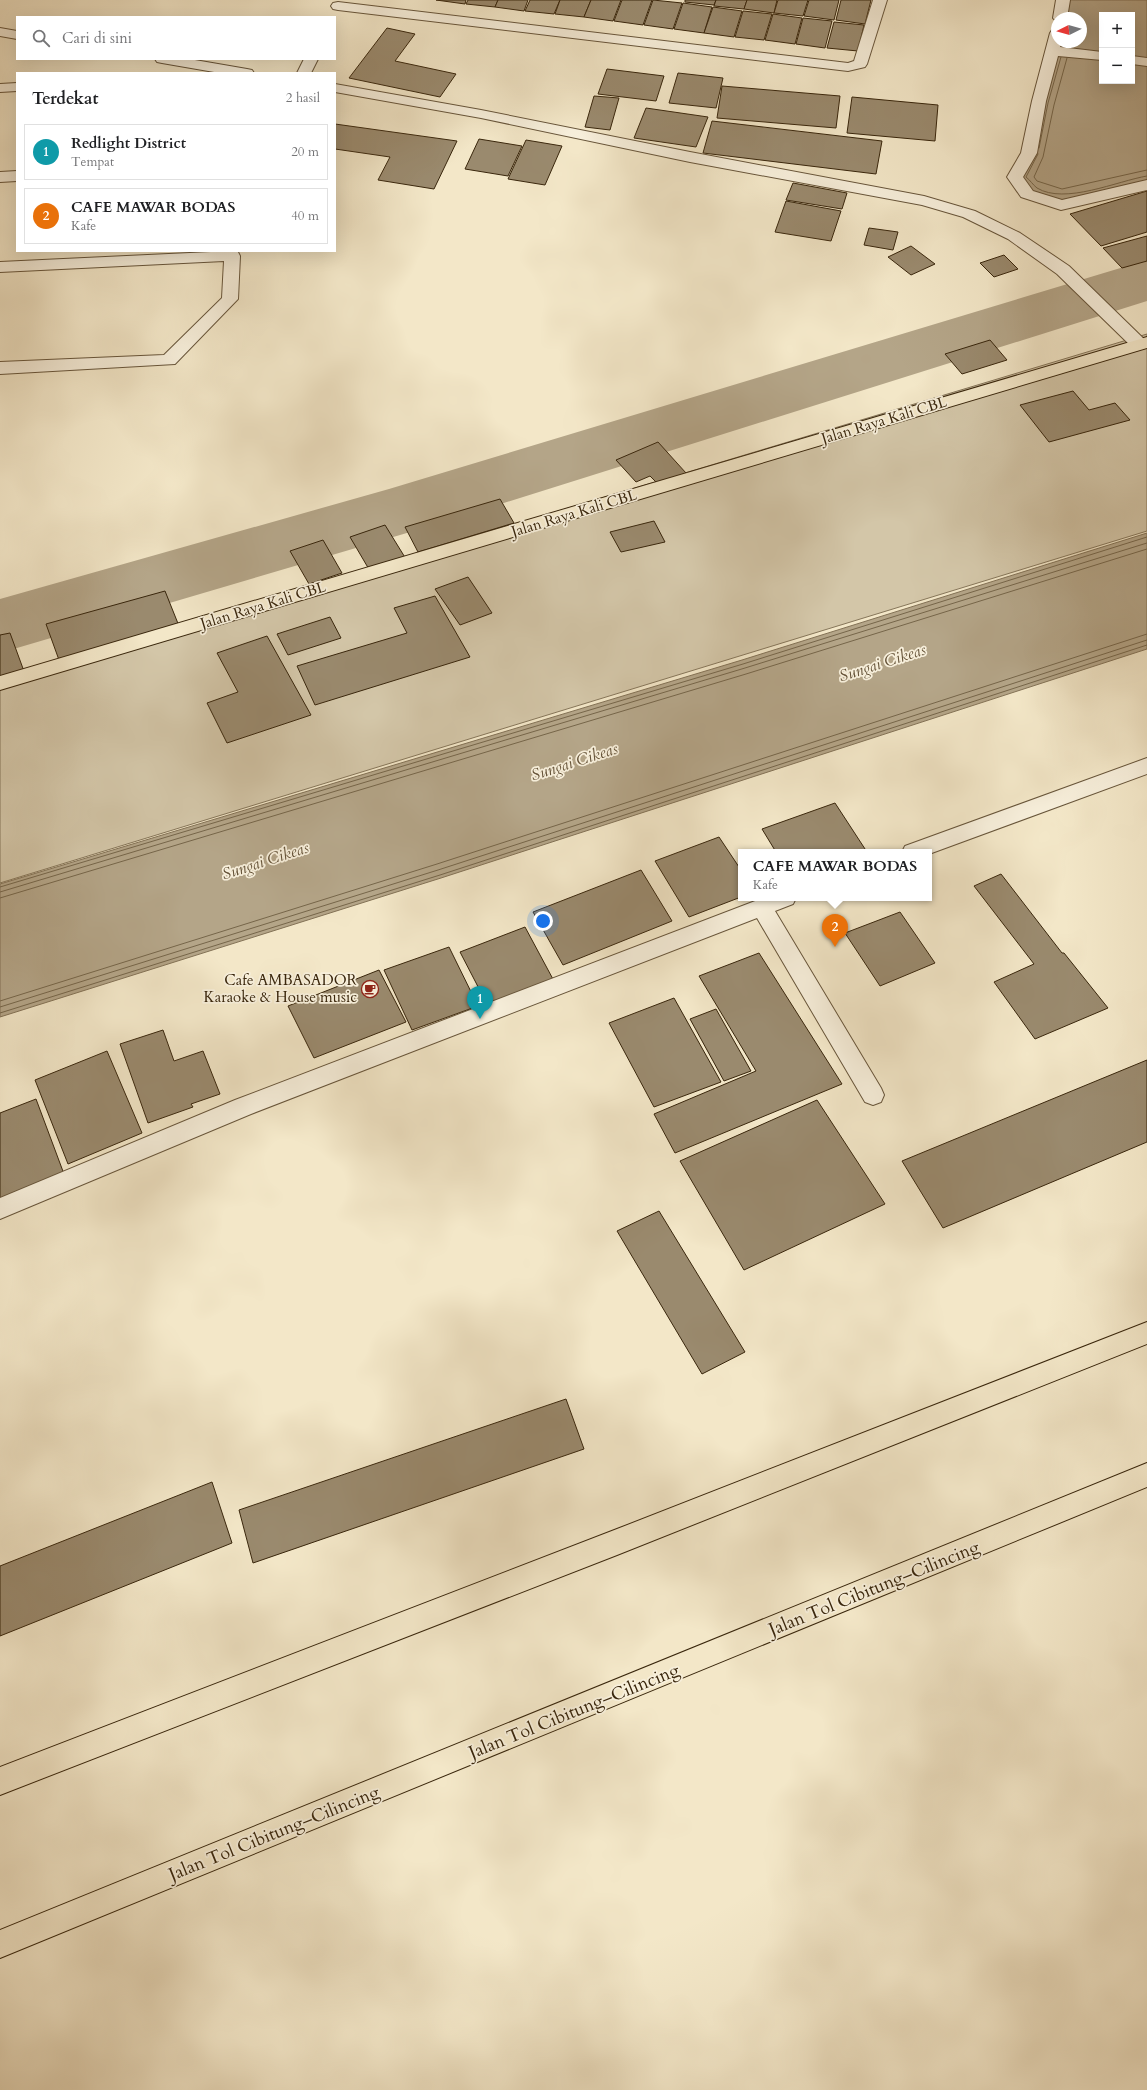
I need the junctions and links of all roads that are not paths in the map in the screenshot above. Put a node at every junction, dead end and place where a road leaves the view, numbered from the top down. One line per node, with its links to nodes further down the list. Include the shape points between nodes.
1 (880, 0): 3 (street, via 860,64 848,67)
2 (1063, 0): 4 (street)
3 (337, 8)
4 (1061, 12)
5 (0, 32): 6 (street)
6 (16, 35)
7 (1054, 48): 8 (street)
8 (1054, 51): 9 (street); 21 (street, via 1039,101 1029,153 1015,177 1027,194 1061,205)
9 (1099, 56)
10 (168, 60): 14 (street)
11 (310, 60): 15 (street)
12 (1135, 60): 13 (street)
13 (1147, 62)
14 (241, 72)
15 (304, 72)
16 (16, 87): 17 (street)
17 (0, 88)
18 (336, 88): 23 (street, via 924,201 969,214 1008,233 1063,270)
19 (16, 176): 20 (street)
20 (0, 177)
21 (1147, 185)
22 (0, 267): 24 (street, via 232,256 230,298 169,360)
23 (1143, 343): 25 (main road, Jalan Raya Kali CBL)
24 (0, 368)
25 (0, 683)
26 (1147, 766): 27 (street)
27 (920, 849)
28 (778, 901): 29 (street)
29 (762, 907): 30 (street); 31 (street, via 243,1107)
30 (873, 1095)
31 (0, 1209)
32 (1147, 1334): 34 (main road)
33 (1147, 1475): 35 (main road, Jalan Tol Cibitung–Cilincing)
34 (0, 1781)
35 (0, 1944)

